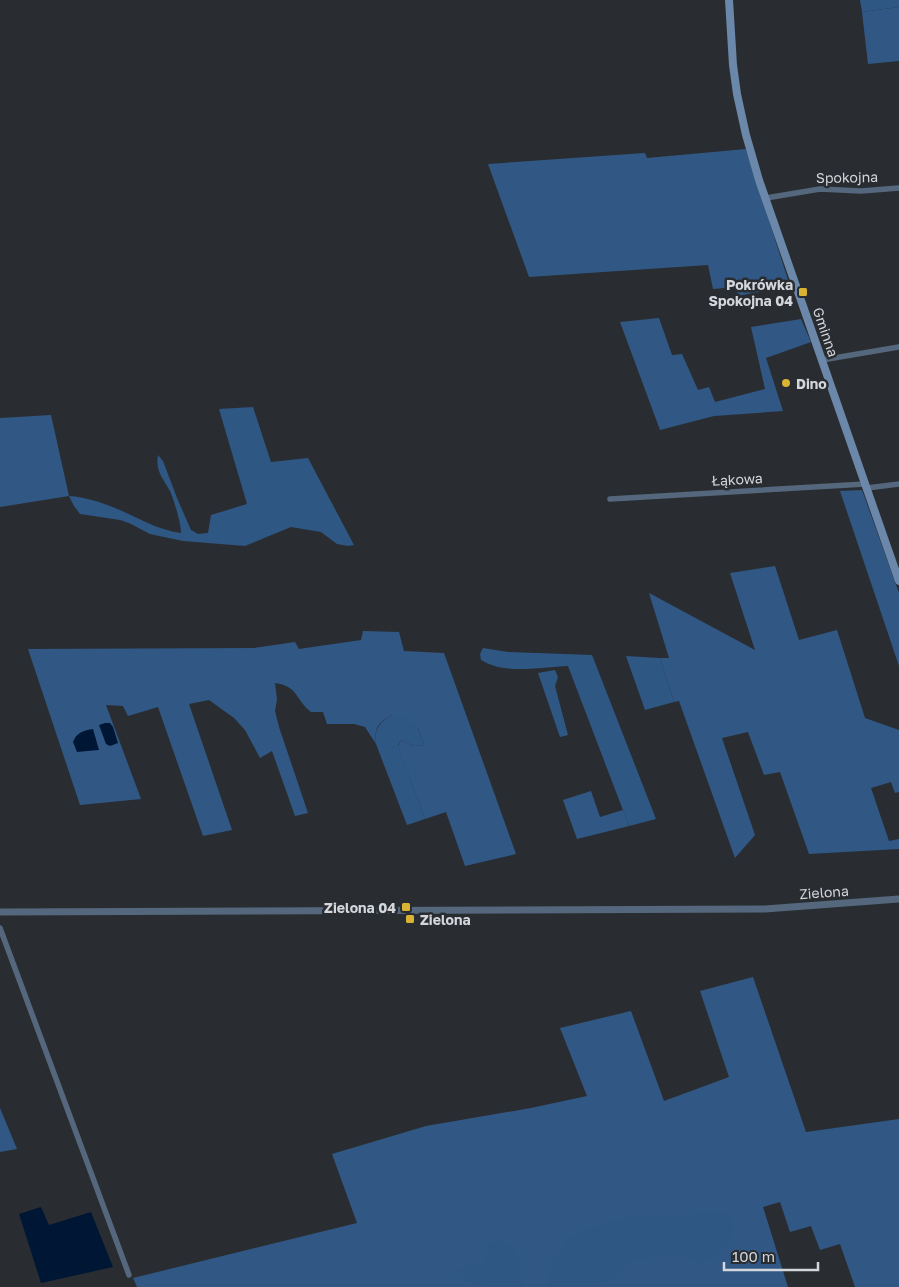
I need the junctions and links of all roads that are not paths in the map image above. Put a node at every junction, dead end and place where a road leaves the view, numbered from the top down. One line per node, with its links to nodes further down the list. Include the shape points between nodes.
1 (729, 0): 3 (main road, Gminna, via 738,94 746,135)
2 (899, 188): 3 (street, Spokojna, via 860,191 820,188)
3 (766, 198): 5 (main road, Gminna)
4 (899, 347): 5 (street)
5 (822, 360): 7 (main road, Gminna)
6 (899, 484): 7 (street, Łąkowa)
7 (866, 486): 8 (street, Łąkowa); 9 (main road, Gminna)
8 (610, 499)
9 (899, 581)
10 (899, 899): 11 (street, Zielona, via 765,908)
11 (0, 912)
12 (0, 928): 13 (street)
13 (129, 1275)

